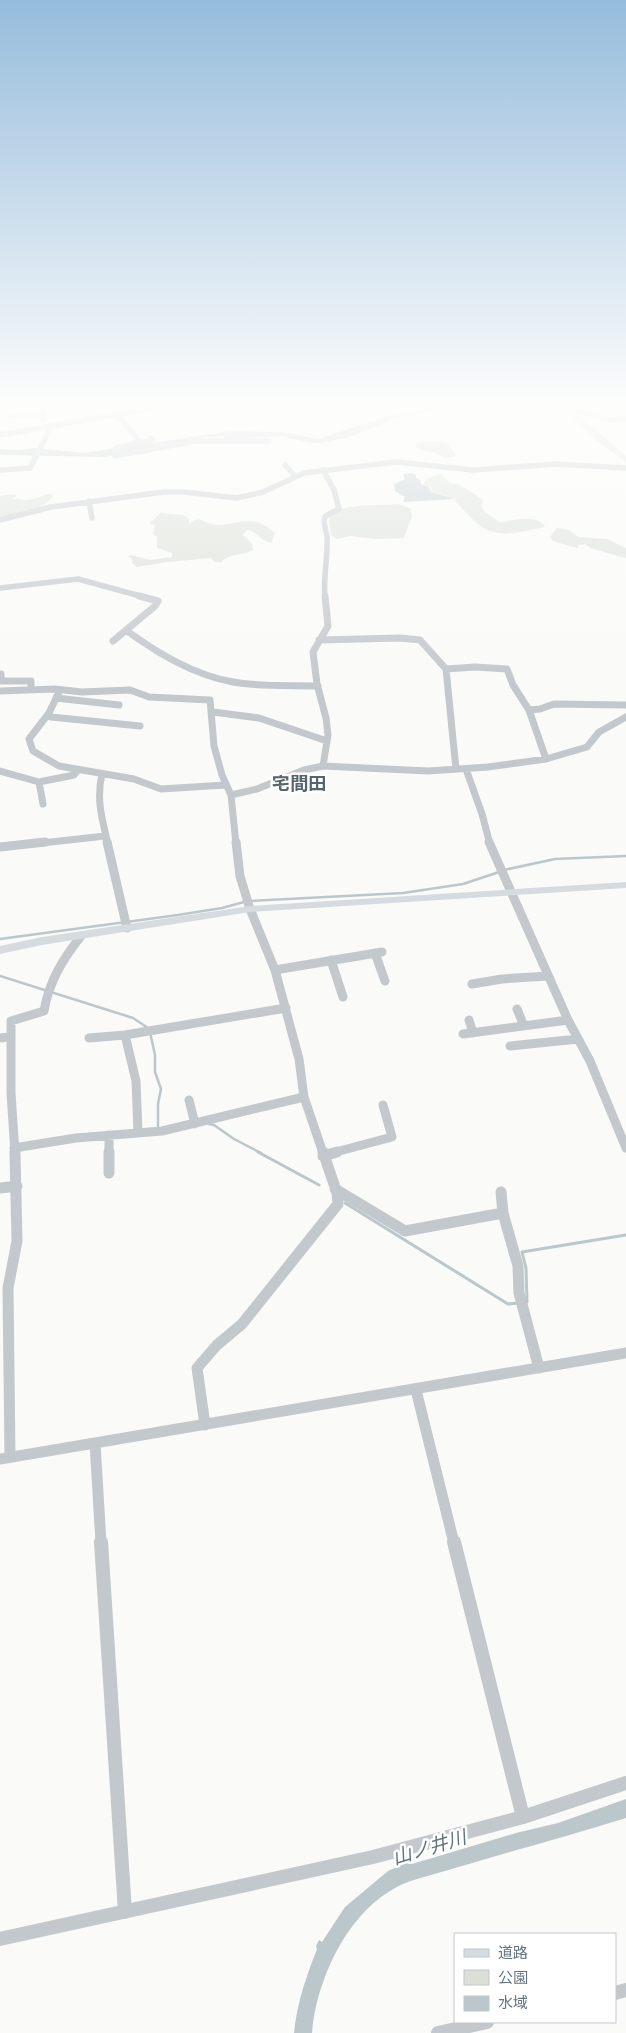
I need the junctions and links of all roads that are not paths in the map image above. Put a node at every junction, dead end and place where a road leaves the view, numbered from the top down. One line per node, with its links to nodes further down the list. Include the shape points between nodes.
1 (132, 496): 5 (street)
2 (210, 496): 3 (street)
3 (243, 496)
4 (336, 496): 10 (street, via 339,509 326,516 324,521 327,567 323,580 328,626)
5 (89, 500): 6 (street); 7 (street)
6 (92, 518)
7 (0, 520)
8 (0, 588): 9 (street, via 78,579 158,601)
9 (127, 631): 11 (street); 14 (street, via 177,664 222,680)
10 (319, 640): 12 (street, via 420,640); 14 (street, via 314,652)
11 (112, 641)
12 (446, 669): 21 (street, via 507,669); 31 (street)
13 (1, 674): 15 (street, via 1,681 31,681)
14 (318, 686): 26 (street, via 326,718)
15 (31, 690): 16 (street); 17 (street)
16 (60, 690): 18 (street); 22 (street, via 130,690 149,697 210,700)
17 (0, 691)
18 (56, 698): 19 (street); 30 (street, via 29,739 33,751 48,761)
19 (119, 705)
20 (626, 705): 21 (street, via 554,704)
21 (529, 710): 27 (street)
22 (213, 712): 26 (street, via 259,718); 35 (street, via 213,740)
23 (51, 717): 25 (street)
24 (626, 717): 27 (street, via 598,732 586,747)
25 (140, 726)
26 (327, 741): 28 (street)
27 (546, 759): 29 (street)
28 (323, 766): 31 (street); 36 (street)
29 (466, 769): 31 (street); 41 (street, via 491,849)
30 (78, 770): 33 (street); 34 (street, via 74,775)
31 (456, 770)
32 (0, 771): 34 (street)
33 (102, 774): 35 (street, via 134,779 161,789); 38 (street, via 98,790)
34 (40, 782): 37 (street)
35 (225, 785): 36 (street)
36 (231, 795): 42 (street, via 240,876)
37 (43, 804)
38 (105, 836): 39 (street); 43 (street)
39 (0, 847)
40 (626, 885): 41 (street)
41 (511, 892): 42 (street); 48 (street)
42 (248, 904): 43 (street); 47 (street)
43 (127, 928): 44 (street)
44 (81, 936): 45 (street); 60 (street, via 61,962 46,992 44,1010 35,1016 11,1021)
45 (0, 950)
46 (331, 960): 47 (street); 49 (street, via 379,953); 51 (street)
47 (275, 970): 52 (street)
48 (548, 976): 50 (street); 55 (street)
49 (386, 977)
50 (472, 984)
51 (343, 997)
52 (286, 1008): 59 (street); 65 (street, via 299,1059)
53 (517, 1009): 56 (street)
54 (469, 1020): 57 (street)
55 (568, 1020): 56 (street); 63 (street)
56 (524, 1026): 57 (street)
57 (473, 1032): 58 (street)
58 (463, 1034)
59 (125, 1035): 62 (street); 70 (street, via 136,1081)
60 (11, 1037): 61 (street); 72 (street)
61 (0, 1038)
62 (89, 1038)
63 (578, 1038): 64 (street); 69 (street)
64 (510, 1046)
65 (304, 1097): 68 (street); 74 (street)
66 (189, 1100): 68 (street)
67 (383, 1105): 74 (street, via 392,1137)
68 (196, 1124): 70 (street)
69 (622, 1128): 73 (street)
70 (138, 1132): 71 (street)
71 (109, 1135): 72 (street); 75 (street)
72 (14, 1148): 76 (street)
73 (626, 1148)
74 (323, 1156): 78 (street)
75 (109, 1173)
76 (17, 1186): 77 (street); 86 (street, via 17,1241 8,1288)
77 (0, 1188)
78 (335, 1189): 80 (street, via 405,1231); 84 (street, via 338,1204 242,1324 197,1368)
79 (501, 1192): 80 (street)
80 (503, 1213): 82 (street)
81 (626, 1353): 82 (street)
82 (540, 1368): 83 (street)
83 (416, 1390): 84 (street); 88 (street)
84 (205, 1425): 85 (street)
85 (95, 1444): 86 (street); 89 (street)
86 (5, 1458)
87 (626, 1783): 88 (street)
88 (522, 1816): 89 (street, via 373,1856)
89 (125, 1912): 90 (street)
90 (0, 1939)
91 (483, 2023): 92 (street)
92 (438, 2033)

